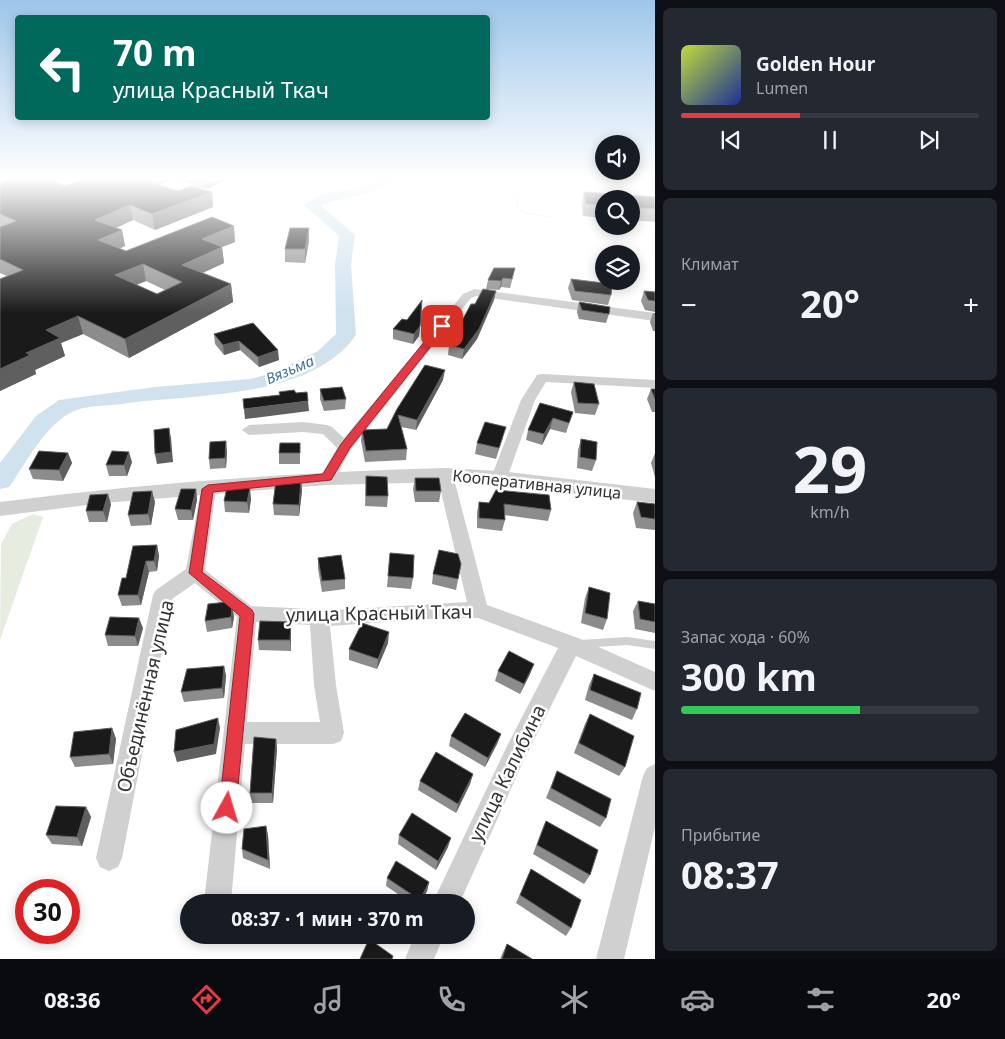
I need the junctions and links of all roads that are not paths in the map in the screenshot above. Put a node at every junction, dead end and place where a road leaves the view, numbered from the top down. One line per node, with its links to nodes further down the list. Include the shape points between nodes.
1 (655, 316): 4 (street, via 474,292 467,296)
2 (655, 384): 7 (street, via 542,378 528,400)
3 (249, 430): 4 (street, via 303,427 327,430)
4 (345, 447): 6 (street)
5 (444, 475): 6 (street, Кооперативная улица); 7 (street, Кооперативная улица); 12 (street)
6 (327, 478): 8 (street, Кооперативная улица)
7 (499, 478): 9 (street, Кооперативная улица)
8 (208, 489): 10 (street, Кооперативная улица, via 102,496); 11 (street)
9 (655, 496)
10 (0, 509)
11 (195, 573): 13 (street); 20 (street, Объединённая улица, via 163,595)
12 (479, 610): 14 (street, улица Красный Ткач); 15 (street, улица Красный Ткач)
13 (247, 614): 14 (street, улица Красный Ткач); 18 (street)
14 (319, 618): 18 (street, via 333,733)
15 (571, 644): 16 (lane, улица Красный Ткач, via 627,641); 17 (street, улица Красный Ткач); 22 (street, улица Калибина)
16 (655, 645)
17 (655, 682)
18 (236, 732): 21 (street)
19 (655, 776): 25 (street)
20 (109, 858)
21 (218, 894)
22 (450, 894)
23 (426, 944): 24 (street)
24 (419, 959)
25 (610, 959)

